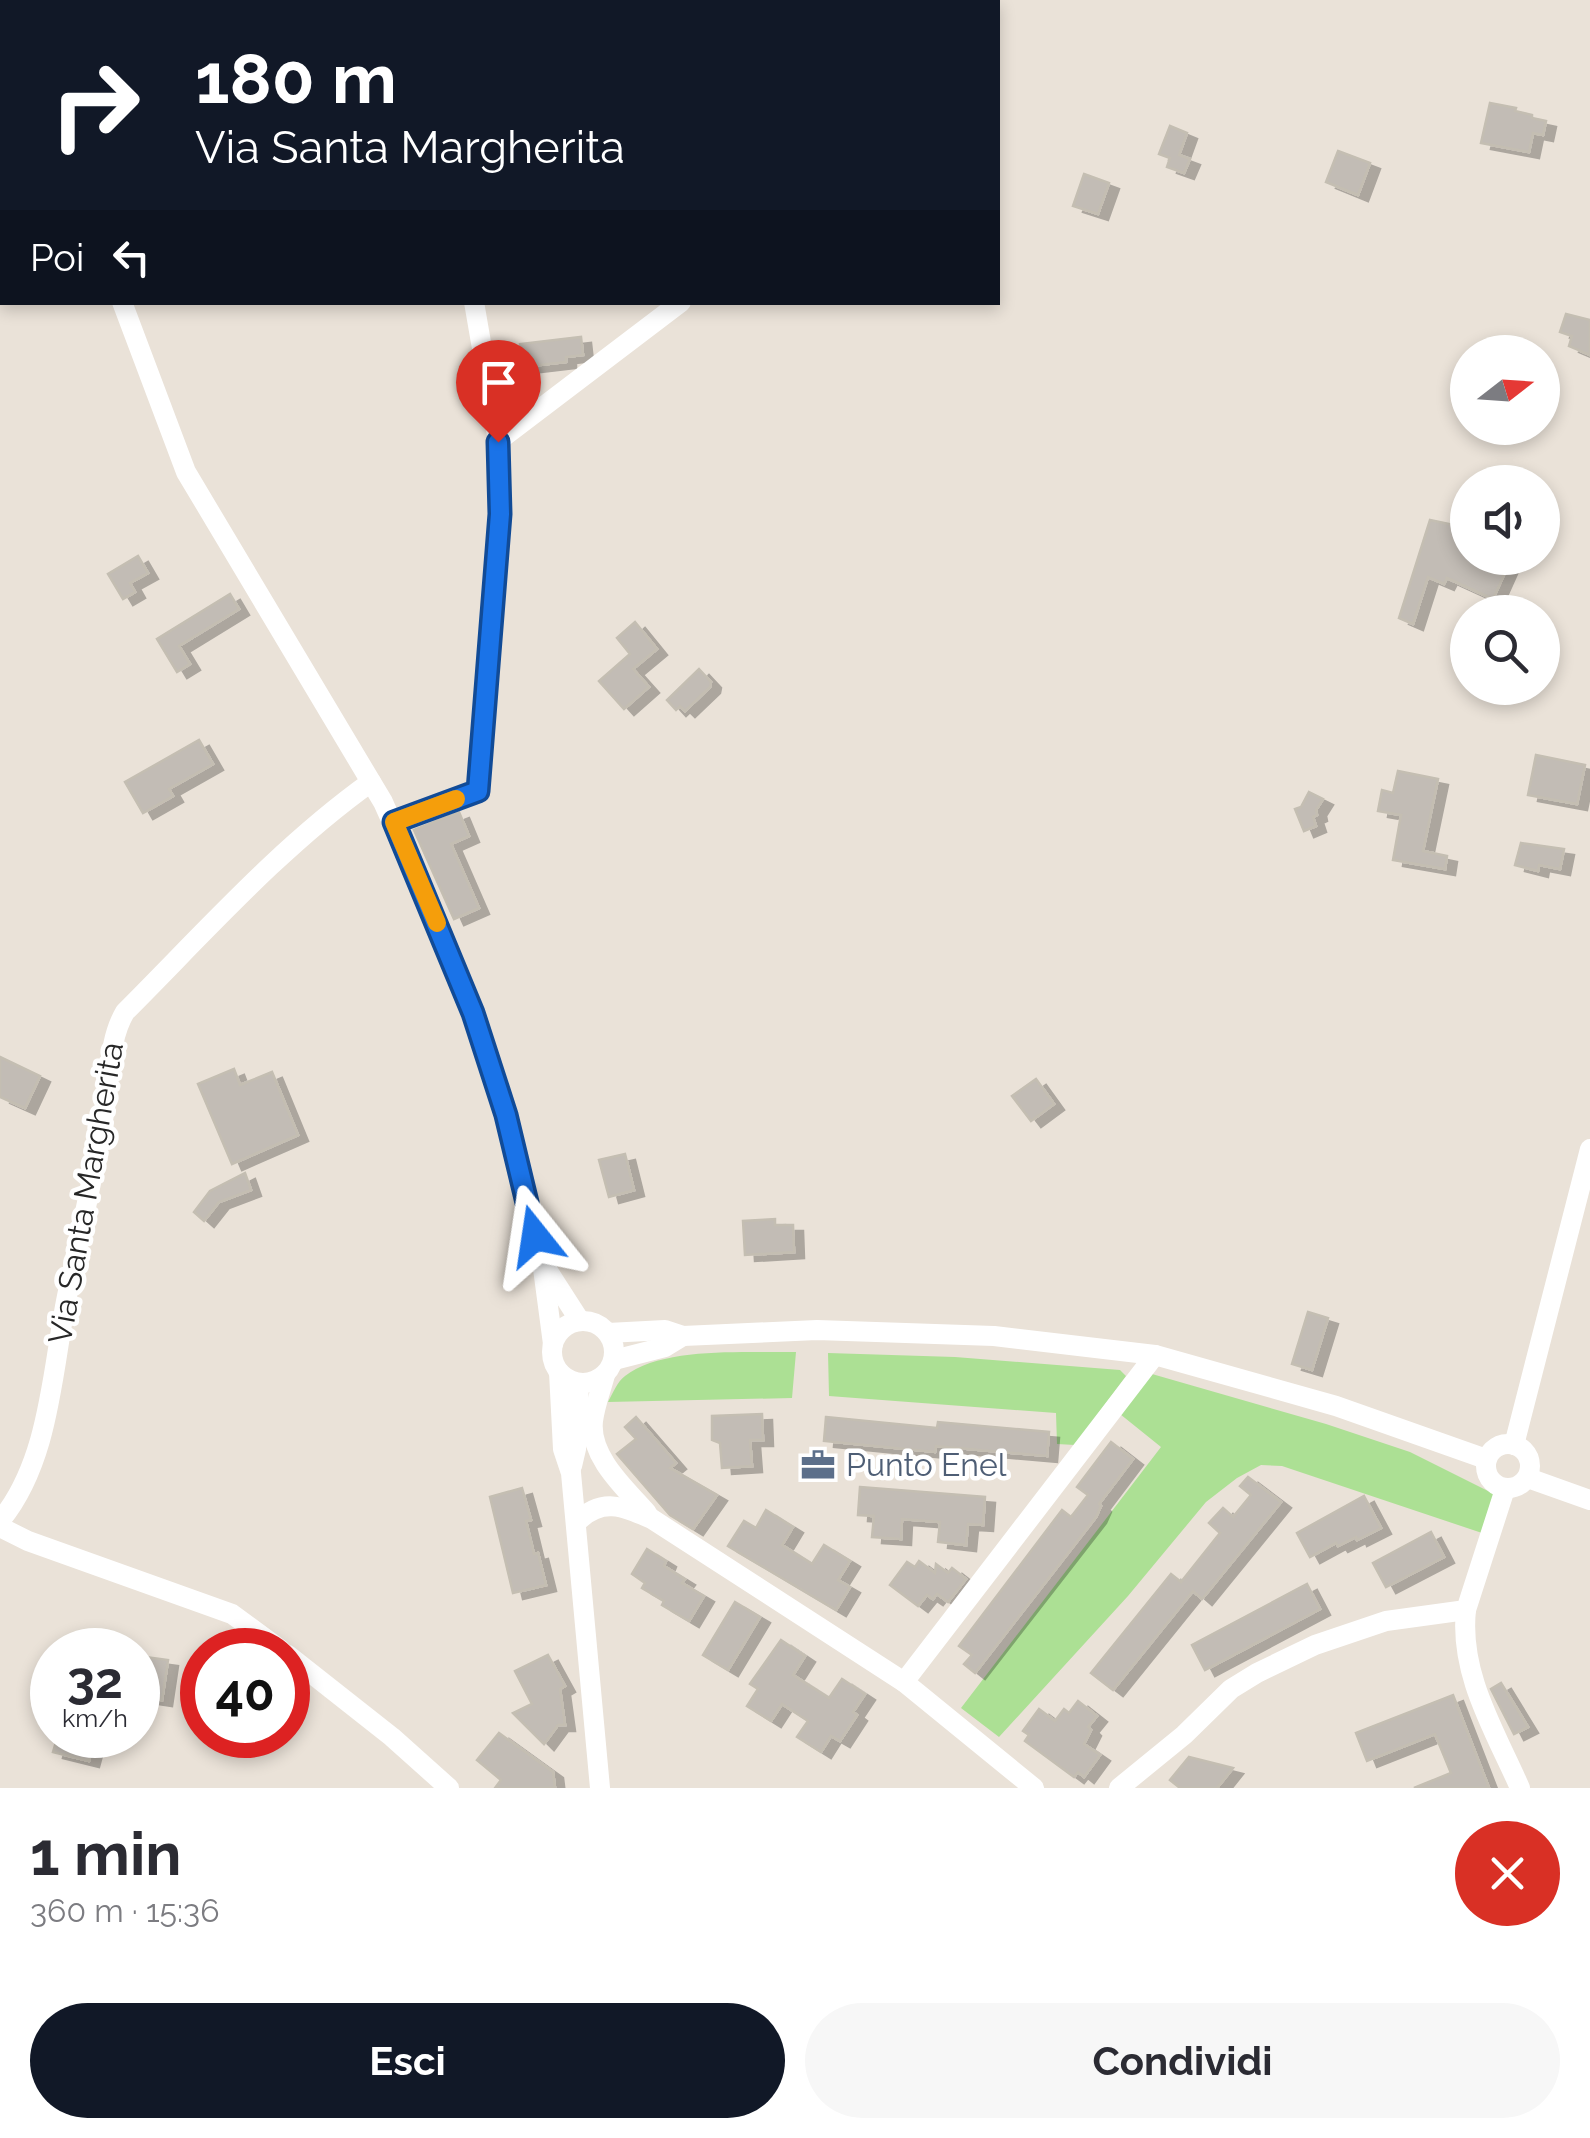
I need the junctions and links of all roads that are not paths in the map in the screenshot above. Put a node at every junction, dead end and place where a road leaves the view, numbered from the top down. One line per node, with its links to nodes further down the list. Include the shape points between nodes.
1 (123, 305): 5 (street, via 186,472)
2 (475, 305): 4 (street)
3 (677, 305): 4 (street)
4 (498, 442): 6 (street, via 500,514 478,791)
5 (370, 782): 6 (street); 25 (street, Via Santa Margherita, via 224,913 115,1028 44,1420 30,1472)
6 (394, 822): 8 (street, via 473,1013)
7 (1590, 1149): 17 (street)
8 (542, 1262): 9 (street); 12 (street)
9 (580, 1321): 10 (street); 12 (street, via 559,1332)
10 (608, 1333): 11 (street, via 665,1330); 14 (street, via 614,1346)
11 (683, 1336): 13 (street, via 817,1330 994,1336); 14 (street)
12 (554, 1344): 15 (street)
13 (1155, 1355): 18 (street); 29 (street)
14 (609, 1367): 16 (street); 23 (street, via 594,1439 604,1462)
15 (559, 1372): 16 (street); 19 (street, via 563,1449)
16 (578, 1384): 19 (street)
17 (1514, 1445): 18 (street, via 1503,1444); 20 (street, via 1529,1458)
18 (1486, 1459): 21 (street, via 1489,1479)
19 (571, 1473): 24 (street)
20 (1528, 1478): 21 (street); 22 (street)
21 (1505, 1489): 26 (street)
22 (1590, 1500)
23 (652, 1519): 24 (street, via 612,1504 597,1506); 29 (street)
24 (576, 1523): 31 (street)
25 (0, 1524): 27 (street, via 28,1541 232,1614)
26 (1466, 1610): 33 (street, via 1386,1621 1257,1673); 34 (street, via 1468,1668)
27 (251, 1628)
28 (310, 1672): 30 (street)
29 (904, 1682): 32 (street)
30 (449, 1788)
31 (600, 1788)
32 (1034, 1788)
33 (1118, 1788)
34 (1520, 1788)

